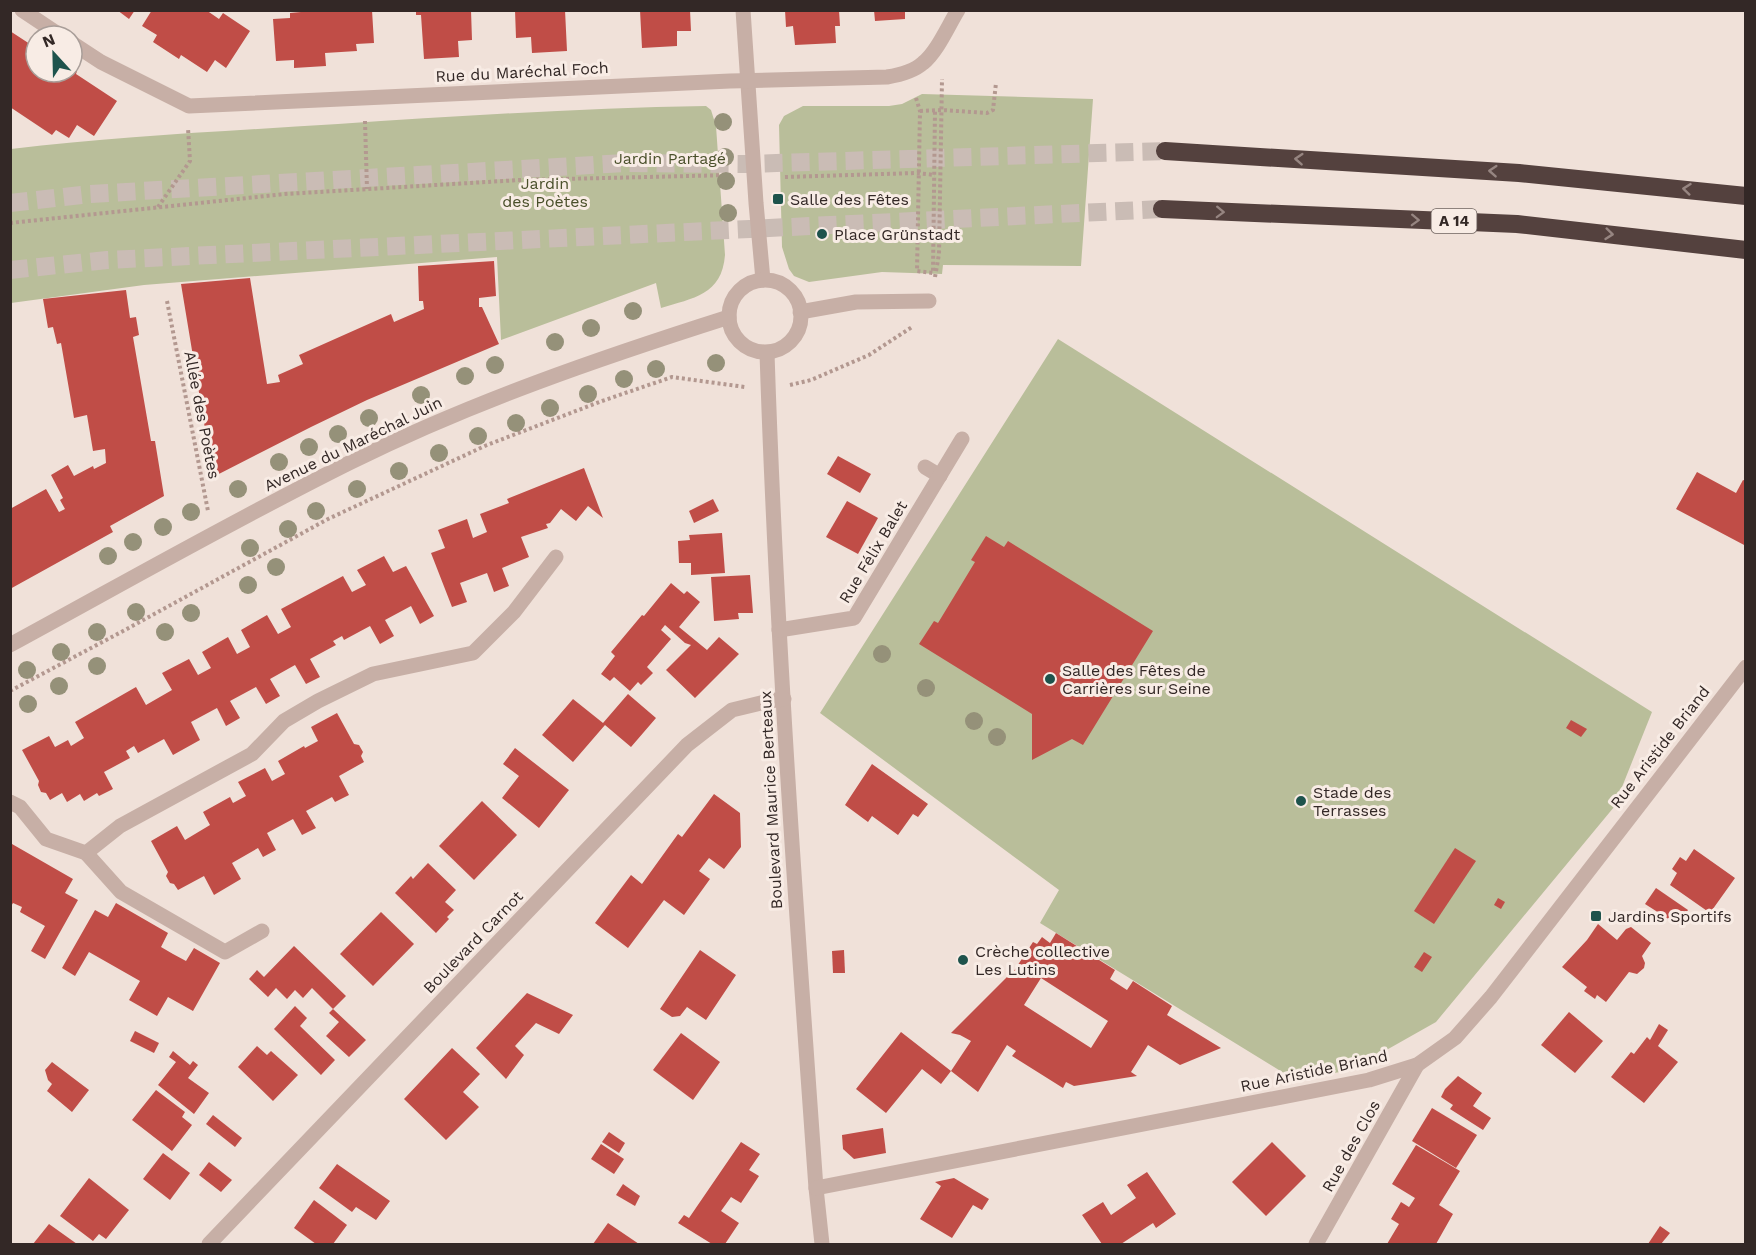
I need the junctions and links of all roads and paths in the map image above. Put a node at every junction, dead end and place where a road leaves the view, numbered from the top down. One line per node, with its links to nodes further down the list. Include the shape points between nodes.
1 (22, 10): 4 (street)
2 (743, 10): 7 (street)
3 (958, 10): 6 (street, Rue du Maréchal Foch)
4 (43, 24)
5 (84, 51): 11 (street, Rue du Maréchal Foch)
6 (931, 53): 7 (street, Rue du Maréchal Foch, via 907,73 887,77); 13 (path, via 943,81)
7 (747, 80): 9 (street, Rue du Maréchal Foch); 17 (street)
8 (996, 83): 13 (path, via 993,110 987,113)
9 (372, 98): 11 (street, Rue du Maréchal Foch); 20 (path, via 365,122)
10 (916, 98): 14 (path)
11 (189, 106): 22 (path, via 190,160)
12 (935, 110): 13 (path); 14 (path); 18 (path)
13 (942, 110): 28 (path, via 939,254)
14 (920, 111): 16 (path)
15 (1165, 151): 21 (highway, one-way to 15, via 1519,173)
16 (917, 173): 18 (path); 18 (path, via 917,271 933,273); 19 (path)
17 (754, 174): 20 (path, via 520,180); 26 (street)
18 (935, 175)
19 (785, 177)
20 (368, 189): 22 (path)
21 (1746, 196)
22 (158, 207): 24 (path)
23 (1162, 209): 25 (highway, A 14, one-way to 25, via 1517,224)
24 (10, 223)
25 (1746, 250)
26 (763, 280): 29 (street, via 784,286 792,293); 30 (street, via 737,293)
27 (167, 301): 36 (path, Allée des Poètes)
28 (929, 301): 29 (street, via 856,302); 32 (path, via 914,326 869,355 811,380)
29 (800, 312): 31 (street, via 794,338 779,350)
30 (729, 317): 31 (street, via 736,339 746,348); 36 (street, Avenue du Maréchal Juin, via 457,414 352,462)
31 (767, 352): 32 (street, Boulevard Maurice Berteaux)
32 (768, 391): 38 (street, Boulevard Maurice Berteaux); 41 (path, via 672,377 487,445 328,519)
33 (962, 440): 35 (street, Rue Félix Balet)
34 (925, 467): 35 (street)
35 (940, 476): 38 (street, Rue Félix Balet, via 854,618)
36 (213, 535): 39 (street, Avenue du Maréchal Juin)
37 (556, 557): 44 (street, via 514,612 473,653 373,674 318,701 284,721 252,754 120,826)
38 (779, 630): 42 (street, Boulevard Maurice Berteaux)
39 (10, 645)
40 (1746, 667): 46 (street, Rue Aristide Briand, via 1491,997 1455,1038)
41 (10, 691)
42 (784, 699): 47 (street, Boulevard Maurice Berteaux); 48 (street, Boulevard Carnot, via 732,710 687,745)
43 (10, 802): 44 (street, via 20,807 46,838)
44 (86, 853): 45 (street, via 121,892 225,952)
45 (262, 931)
46 (1417, 1065): 47 (street, Rue Aristide Briand, via 1369,1080); 50 (street, Rue des Clos)
47 (816, 1188): 49 (street, Boulevard Maurice Berteaux)
48 (209, 1245)
49 (822, 1245)
50 (1316, 1245)

